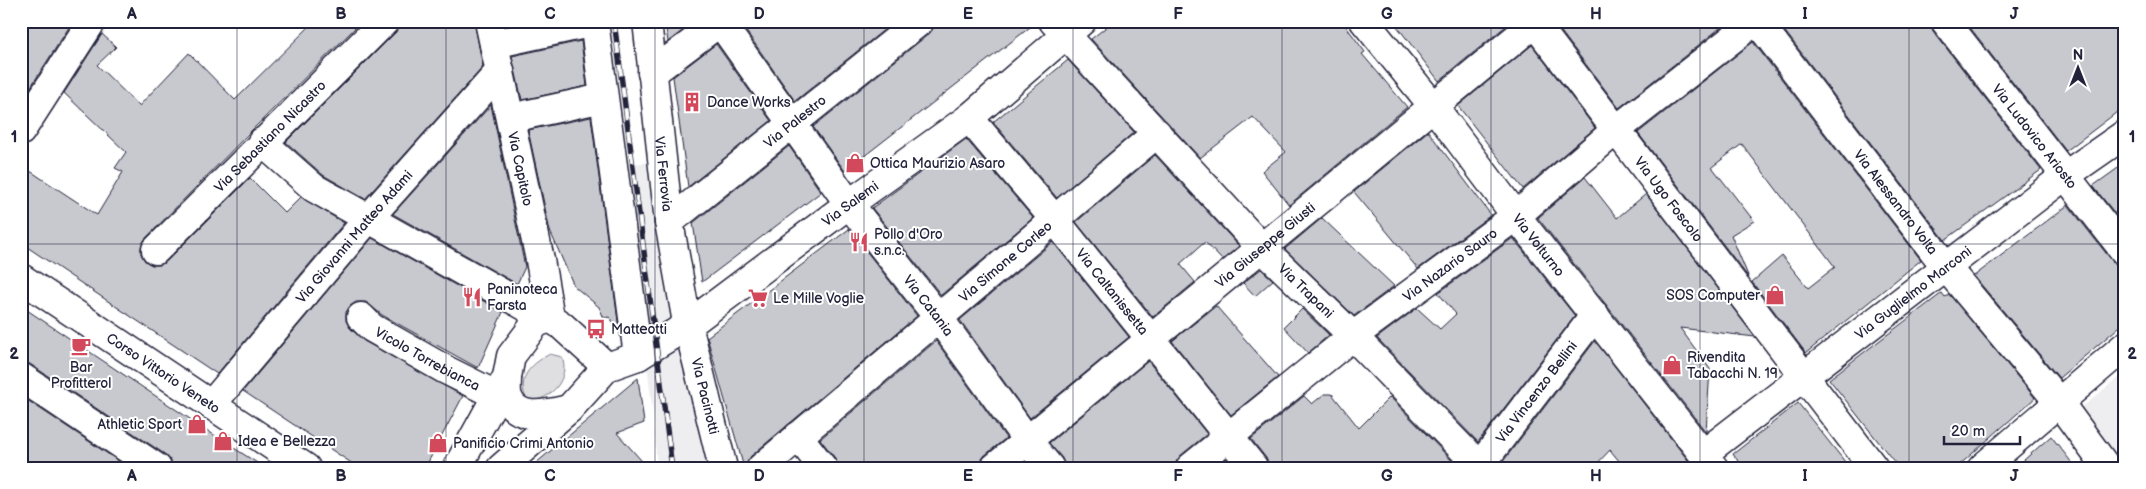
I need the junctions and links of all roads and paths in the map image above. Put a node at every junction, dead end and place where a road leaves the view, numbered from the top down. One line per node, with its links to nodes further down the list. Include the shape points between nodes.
1 (647, 21): 14 (street, Via Ferrovia)
2 (920, 21): 19 (street, Via Palestro)
3 (1756, 21): 20 (street, Via Nazario Sauro); 34 (street, Via Alessandro Volta)
4 (1945, 21): 25 (street, Via Ludovico Ariosto)
5 (594, 22): 12 (street); 15 (street)
6 (720, 22): 14 (street); 19 (street, Via Catania)
7 (1535, 22): 16 (street, Via Giuseppe Giusti); 20 (street, Via Ugo Foscolo)
8 (1370, 23): 16 (street, Via Volturno)
9 (87, 24): 21 (street)
10 (378, 24): 24 (street, Via Sebastiano Nicastro)
11 (1067, 25): 18 (street, Via Salemi); 22 (street, Via Trapani)
12 (492, 33): 13 (street, Via Capitolo)
13 (500, 71): 17 (street, Via Capitolo); 28 (street, Via Giovanni Matteo Adami)
14 (652, 73): 30 (street, Via Ferrovia)
15 (603, 98): 17 (street); 44 (street)
16 (1434, 107): 27 (street, Via Volturno); 31 (street, Via Giuseppe Giusti)
17 (511, 118): 39 (street, Via Capitolo)
18 (969, 118): 26 (street, Via Salemi); 29 (street, Via Caltanissetta)
19 (793, 124): 26 (street, Via Catania); 30 (street, Via Palestro)
20 (1616, 130): 27 (street, Via Nazario Sauro); 47 (street, Via Ugo Foscolo)
21 (21, 131)
22 (1157, 133): 29 (street, Via Simone Corleo); 31 (street, Via Trapani)
23 (2125, 134): 25 (street, Via Guglielmo Marconi)
24 (262, 142): 28 (street, via 314,188); 32 (street, Via Sebastiano Nicastro)
25 (2066, 176): 33 (street, Via Ludovico Ariosto); 34 (street, Via Guglielmo Marconi)
26 (849, 204): 38 (street, Via Catania); 40 (street, Via Salemi)
27 (1516, 216): 36 (street, Via Volturno); 41 (street, Via Nazario Sauro)
28 (368, 219): 39 (street, via 530,309); 50 (street, Via Giovanni Matteo Adami)
29 (1055, 220): 38 (street, Via Simone Corleo); 42 (street, Via Caltanissetta)
30 (669, 222): 40 (street, Via Ferrovia)
31 (1261, 247): 41 (street, Via Trapani); 42 (street, Via Giuseppe Giusti)
32 (156, 250)
33 (2125, 252)
34 (1946, 268): 47 (street, Via Guglielmo Marconi); 49 (street, Via Alessandro Volta)
35 (21, 278): 50 (street, Corso Vittorio Veneto)
36 (1595, 314): 55 (street, Via Volturno); 56 (street, Via Vincenzo Bellini)
37 (361, 318): 48 (street, Vicolo Torrebianca, via 372,328 429,361)
38 (938, 318): 52 (street, Via Simone Corleo); 54 (street, Via Catania)
39 (543, 321): 45 (street, via 569,331); 48 (street, via 511,356)
40 (688, 325): 44 (street, Via Salemi); 61 (street, Via Pacinotti)
41 (1353, 336): 53 (street, Via Nazario Sauro); 56 (street, Via Trapani)
42 (1150, 340): 53 (street, Via Caltanissetta); 54 (street, Via Giuseppe Giusti)
43 (2125, 346): 49 (street)
44 (638, 356): 45 (street, Via Salemi)
45 (608, 367): 51 (street)
46 (21, 377): 57 (street)
47 (1804, 378): 55 (street, Via Guglielmo Marconi); 68 (street, Via Ugo Foscolo)
48 (501, 386): 51 (street, via 514,407 526,414); 59 (street)
49 (2058, 401): 69 (street); 70 (street, Via Alessandro Volta)
50 (211, 405): 58 (street, Corso Vittorio Veneto)
51 (569, 409): 60 (street)
52 (798, 436): 62 (street, Via Simone Corleo); 63 (street)
53 (1229, 438): 66 (street, Via Nazario Sauro); 67 (street, Via Caltanissetta)
54 (1027, 440): 64 (street, Via Giuseppe Giusti); 65 (street, Via Catania)
55 (1709, 461)
56 (1479, 467)
57 (157, 468)
58 (306, 468)
59 (457, 468)
60 (501, 468)
61 (723, 468)
62 (762, 468)
63 (823, 468)
64 (994, 468)
65 (1050, 468)
66 (1190, 468)
67 (1254, 468)
68 (1874, 468)
69 (1982, 468)
70 (2108, 468)

